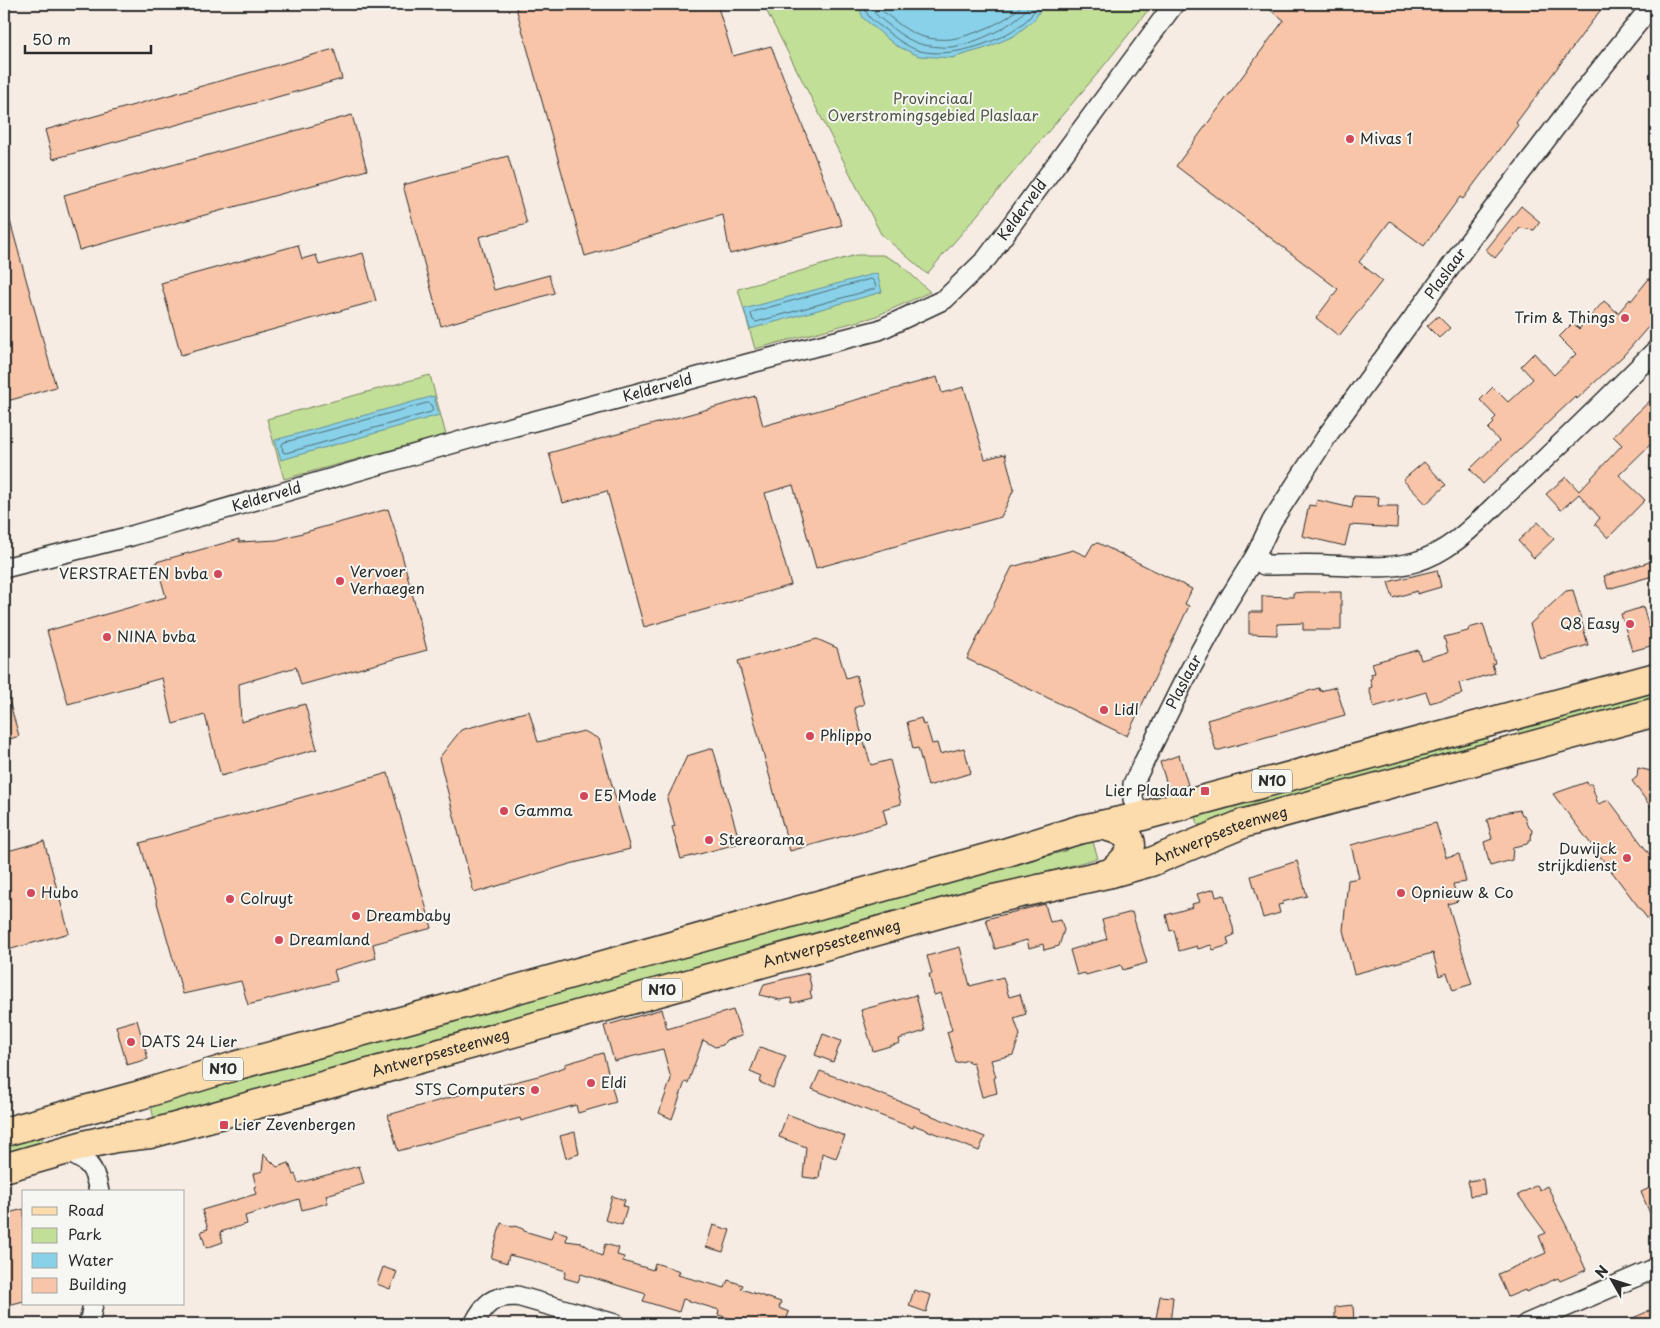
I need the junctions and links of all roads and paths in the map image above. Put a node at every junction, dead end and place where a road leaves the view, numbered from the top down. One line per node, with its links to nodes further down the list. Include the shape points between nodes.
1 (1174, 4): 5 (street, Kelderveld, via 987,258 944,299 879,330 482,435 131,536)
2 (1653, 4): 4 (street, Plaslaar, via 1580,95 1328,433 1272,521)
3 (1656, 350): 4 (street, via 1570,436 1450,547 1416,562 1387,567 1264,565)
4 (1256, 555): 10 (street, Plaslaar, via 1183,683 1133,784 1133,799)
5 (4, 568)
6 (1656, 677): 8 (main road, N10)
7 (1656, 712): 9 (main road, Antwerpsesteenweg / N10)
8 (1488, 724): 9 (main road, via 1501,731 1504,743); 10 (main road, N10)
9 (1493, 756): 12 (main road, Antwerpsesteenweg / N10, via 1245,823 1150,862)
10 (1139, 817): 11 (main road, N10)
11 (1100, 825): 12 (main road, via 1118,829 1130,840 1127,856); 13 (main road, N10)
12 (1111, 873): 14 (main road, Antwerpsesteenweg / N10, via 985,901 150,1134)
13 (4, 1132)
14 (115, 1138): 15 (main road, Antwerpsesteenweg / N10); 17 (street, via 100,1158)
15 (63, 1150): 16 (main road, Antwerpsesteenweg / N10); 17 (street, via 83,1159)
16 (4, 1168)
17 (95, 1172): 18 (street)
18 (99, 1190)
19 (1656, 1268): 24 (street)
20 (93, 1306): 21 (street)
21 (89, 1324)
22 (474, 1324): 23 (street, via 484,1306 506,1296 517,1296)
23 (614, 1324)
24 (1526, 1324)

